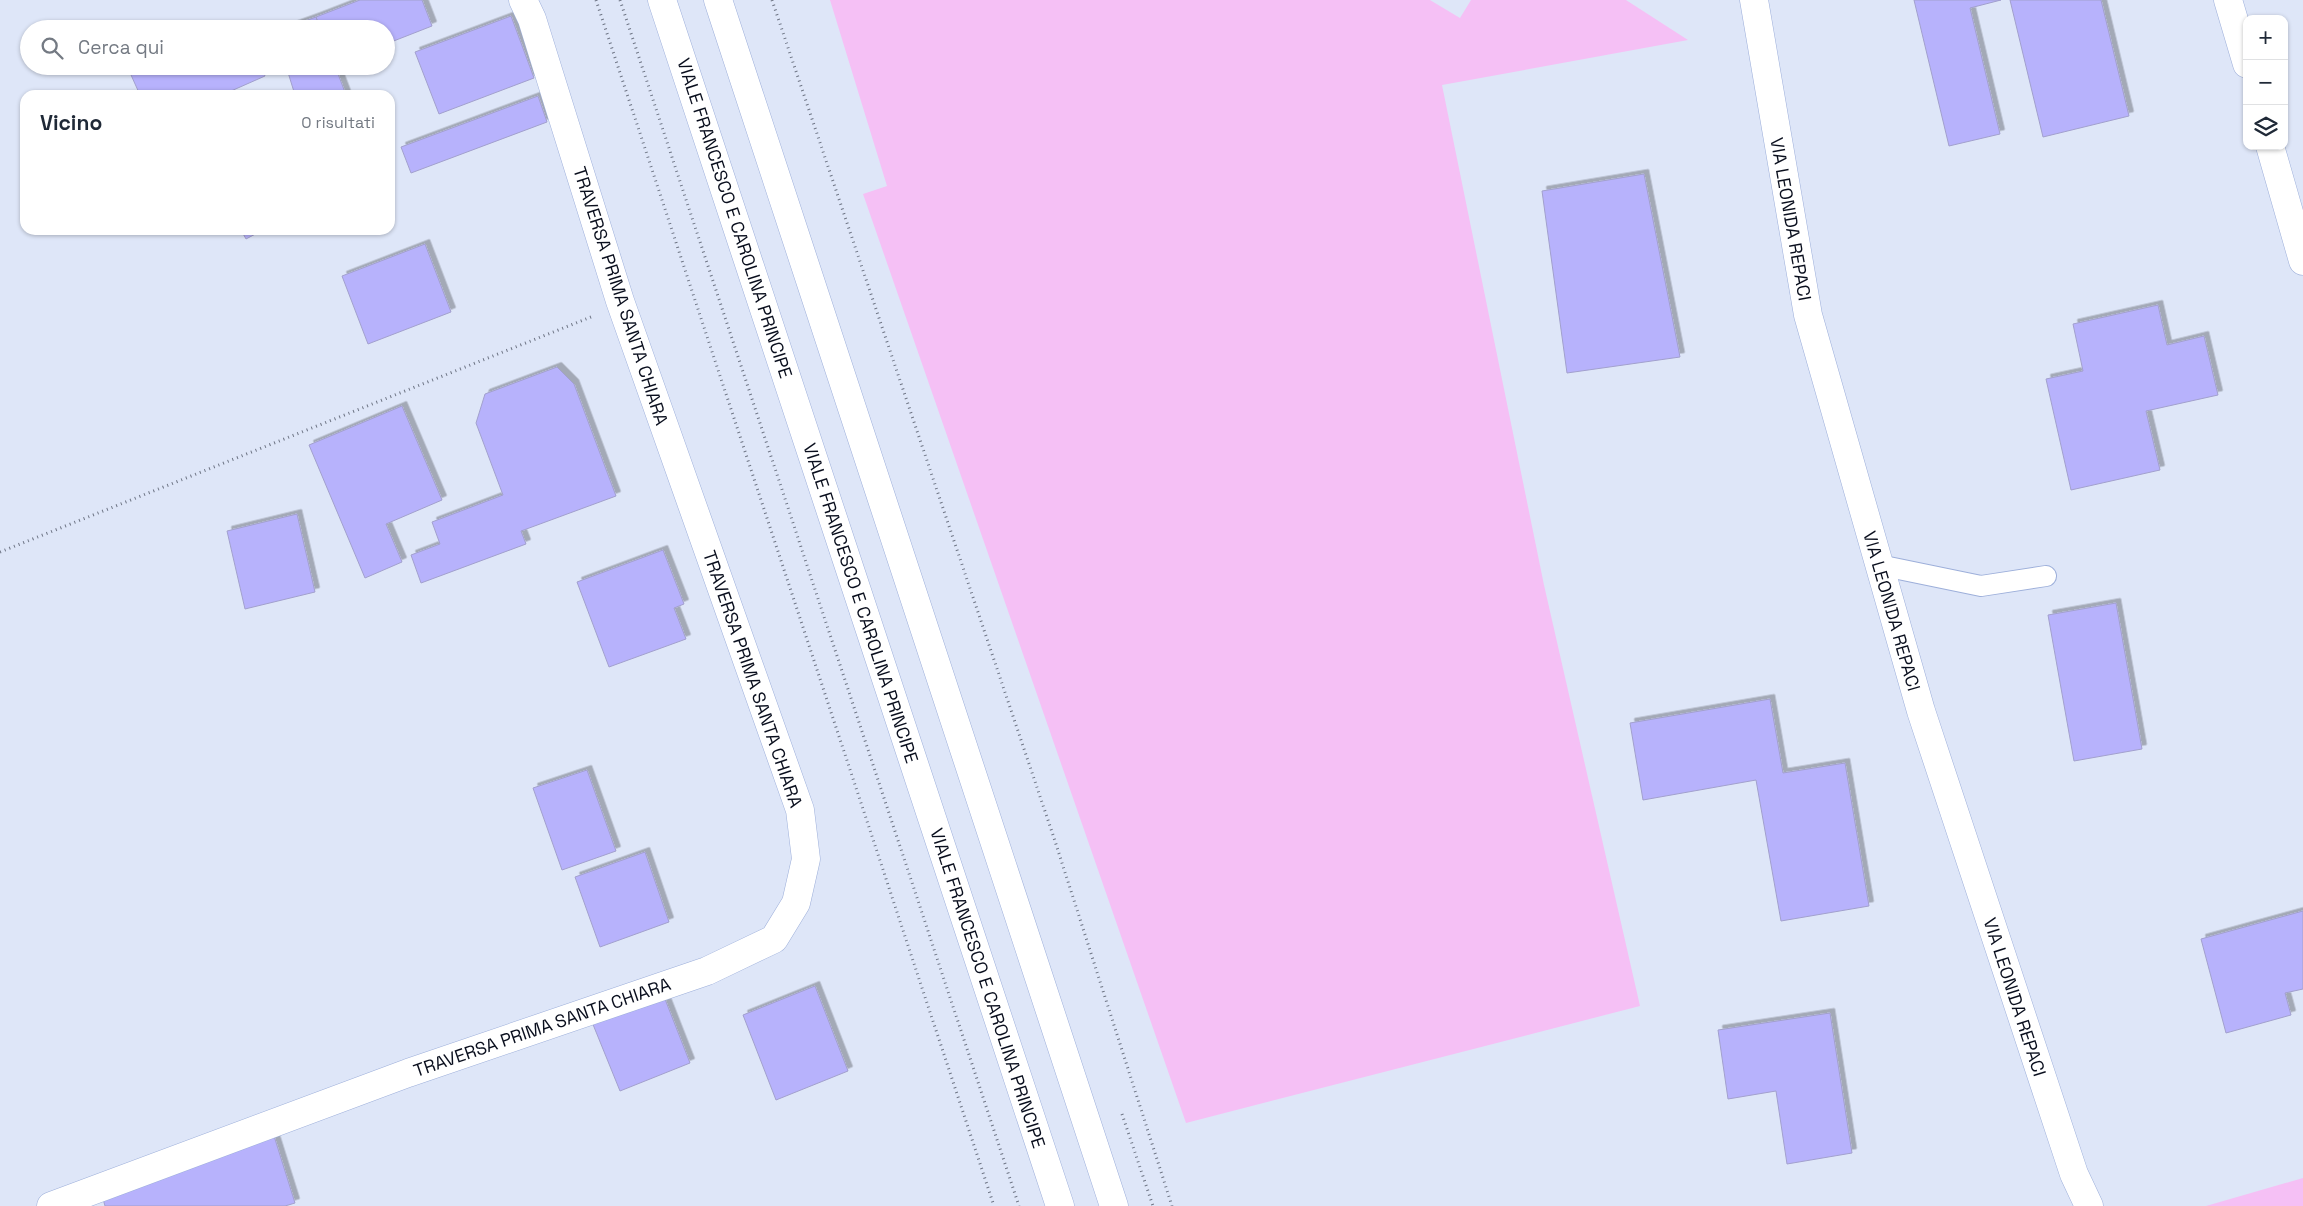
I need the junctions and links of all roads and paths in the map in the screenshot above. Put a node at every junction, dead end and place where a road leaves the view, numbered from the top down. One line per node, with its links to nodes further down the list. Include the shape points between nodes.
1 (524, 0): 16 (street, TRAVERSA PRIMA SANTA CHIARA, via 620,301 800,810 806,859 796,903 774,939 707,971 408,1073)
2 (596, 0): 17 (path)
3 (620, 0): 18 (path)
4 (662, 0): 19 (street, VIALE FRANCESCO E CAROLINA PRINCIPE)
5 (718, 0): 20 (street)
6 (772, 0): 21 (path, via 1054,838)
7 (2228, 0): 9 (street)
8 (1752, 2): 14 (street, VIA LEONIDA REPACI, via 1808,315)
9 (2246, 60)
10 (2271, 150): 11 (street)
11 (2303, 261)
12 (597, 315): 13 (path)
13 (0, 552)
14 (1879, 565): 15 (lane, via 1981,586); 22 (street, VIA LEONIDA REPACI, via 1936,758 2074,1174)
15 (2046, 576)
16 (51, 1206)
17 (994, 1206)
18 (1019, 1206)
19 (1060, 1206)
20 (1114, 1206)
21 (1172, 1206)
22 (2089, 1206)

